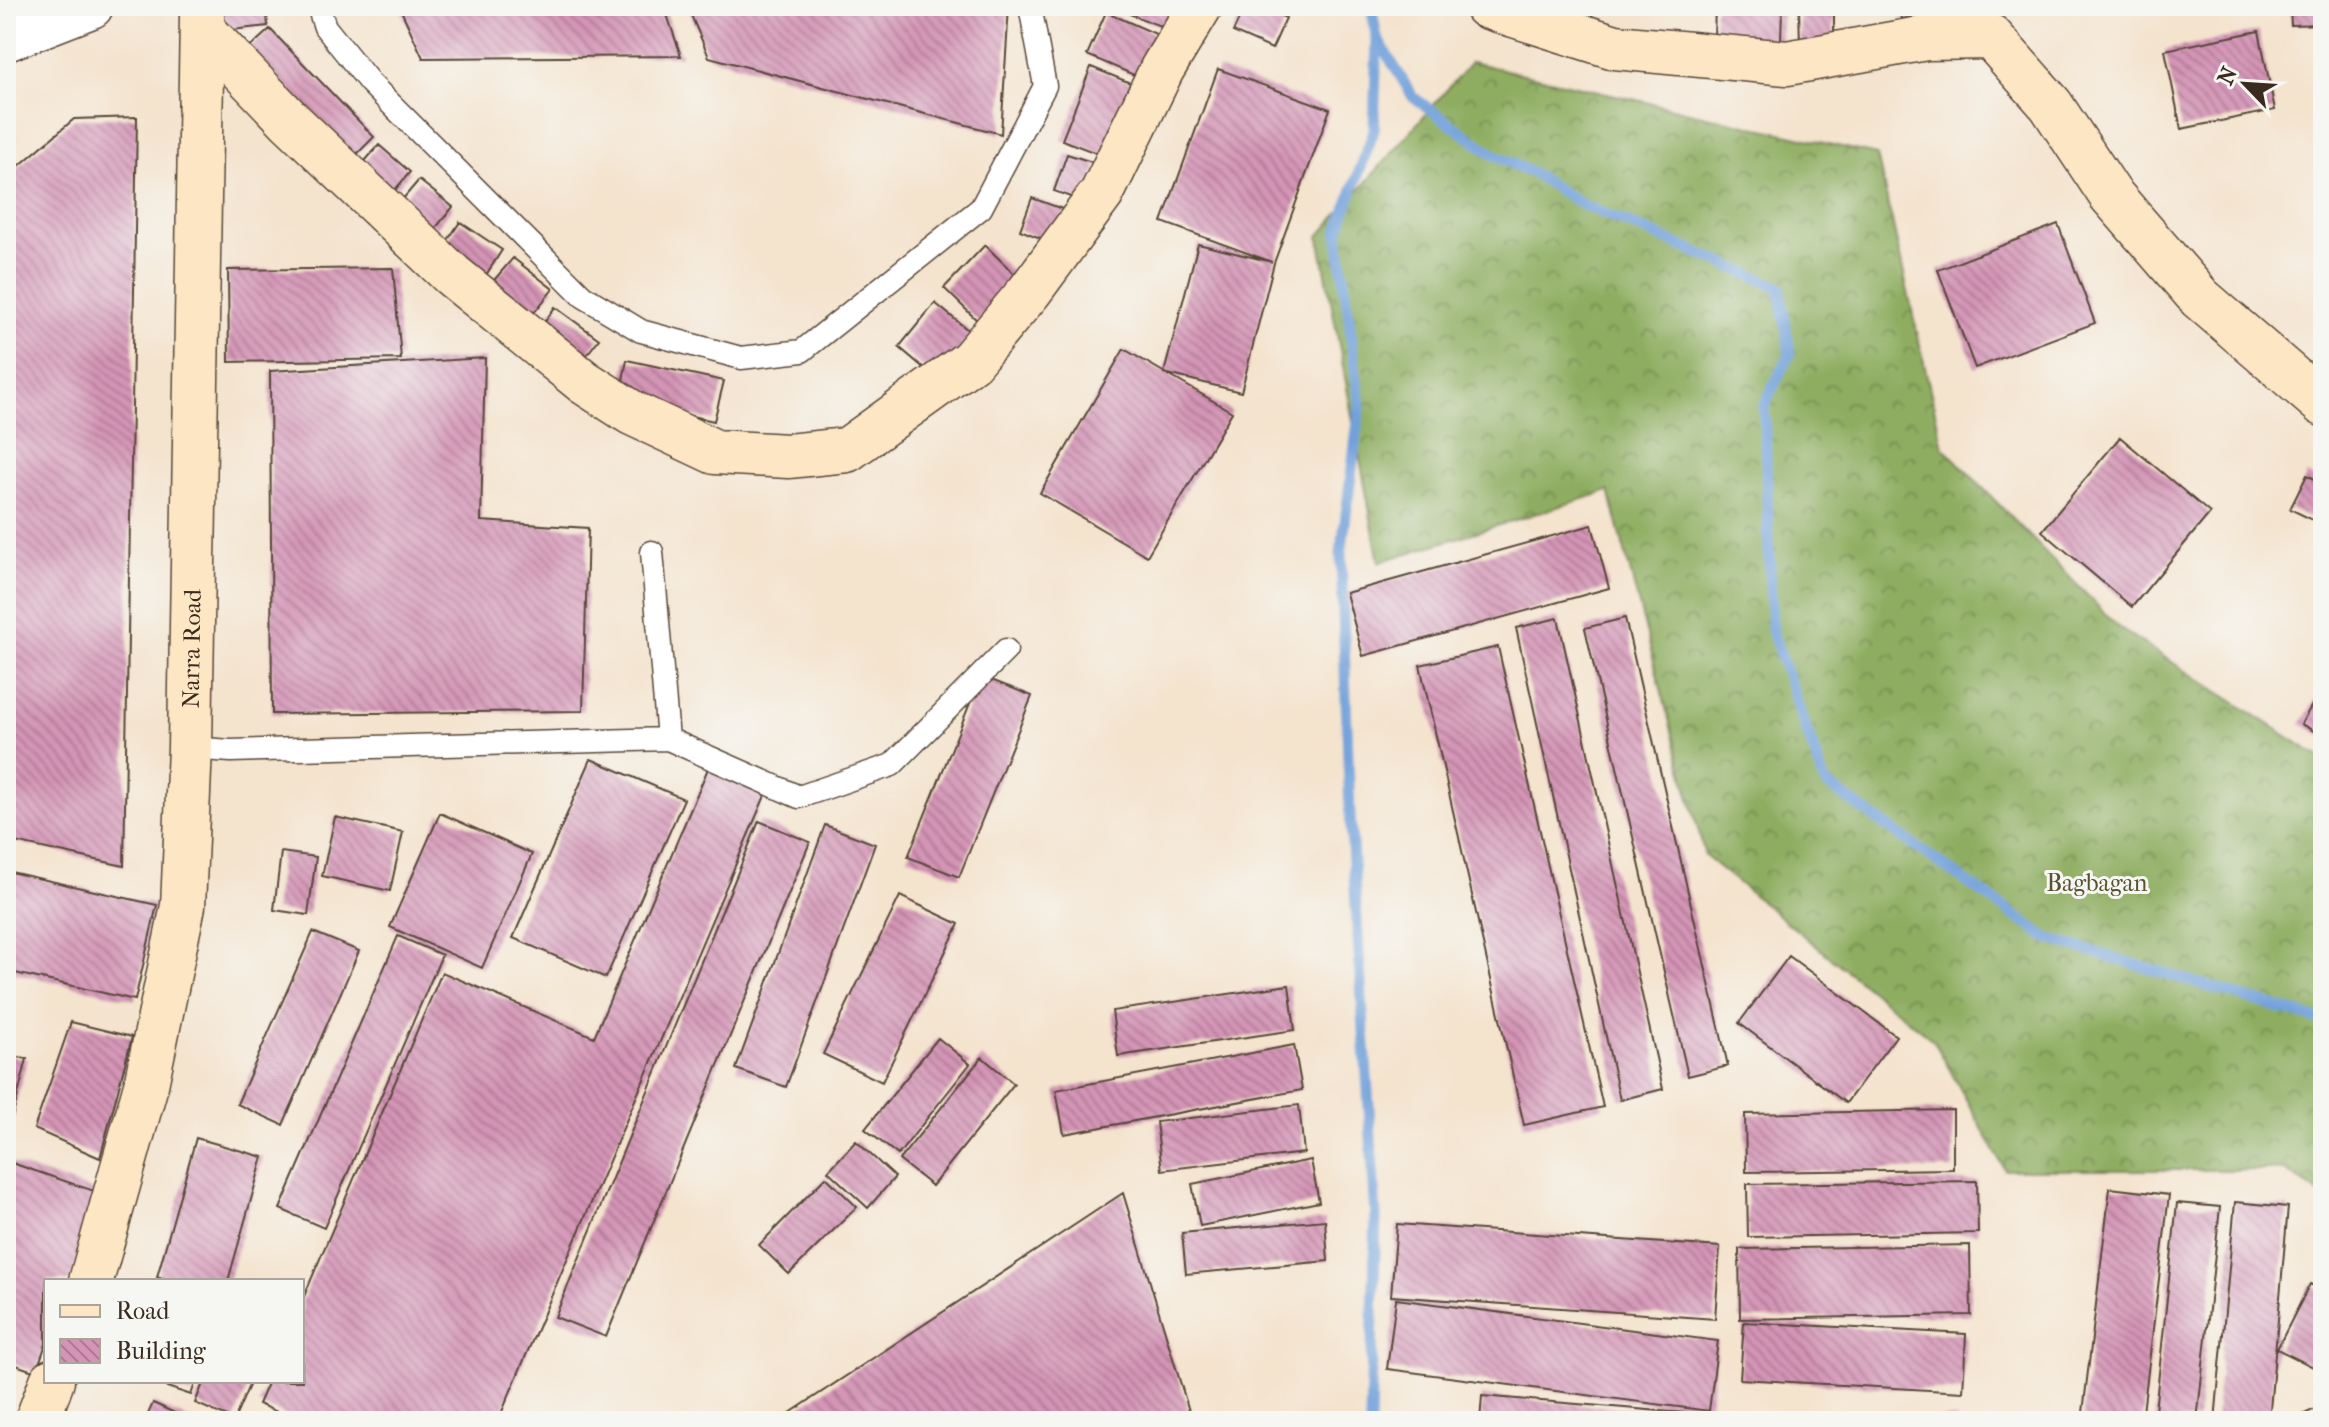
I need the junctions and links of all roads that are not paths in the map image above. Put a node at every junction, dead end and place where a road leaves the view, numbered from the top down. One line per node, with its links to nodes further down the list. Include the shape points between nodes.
1 (91, 6): 8 (street)
2 (318, 6): 3 (lane, via 325,27 370,83 583,296 641,331 741,358 802,351 981,208 1045,86)
3 (1030, 6)
4 (1200, 6): 6 (street, via 1162,69 1102,193 971,361 847,450 788,456 715,452 632,413 584,382 452,275 290,121)
5 (1486, 6): 7 (street, via 1615,47 1787,63 1926,38)
6 (202, 18): 13 (street, Narra Road)
7 (1986, 21): 9 (street, via 2110,194 2200,298)
8 (6, 39)
9 (2323, 404)
10 (652, 552): 12 (lane)
11 (1006, 650): 12 (lane, via 892,765 799,797)
12 (668, 739): 13 (lane)
13 (190, 748): 14 (street, Narra Road, via 183,906 146,1085)
14 (92, 1279)
15 (51, 1383): 16 (street)
16 (37, 1421)

